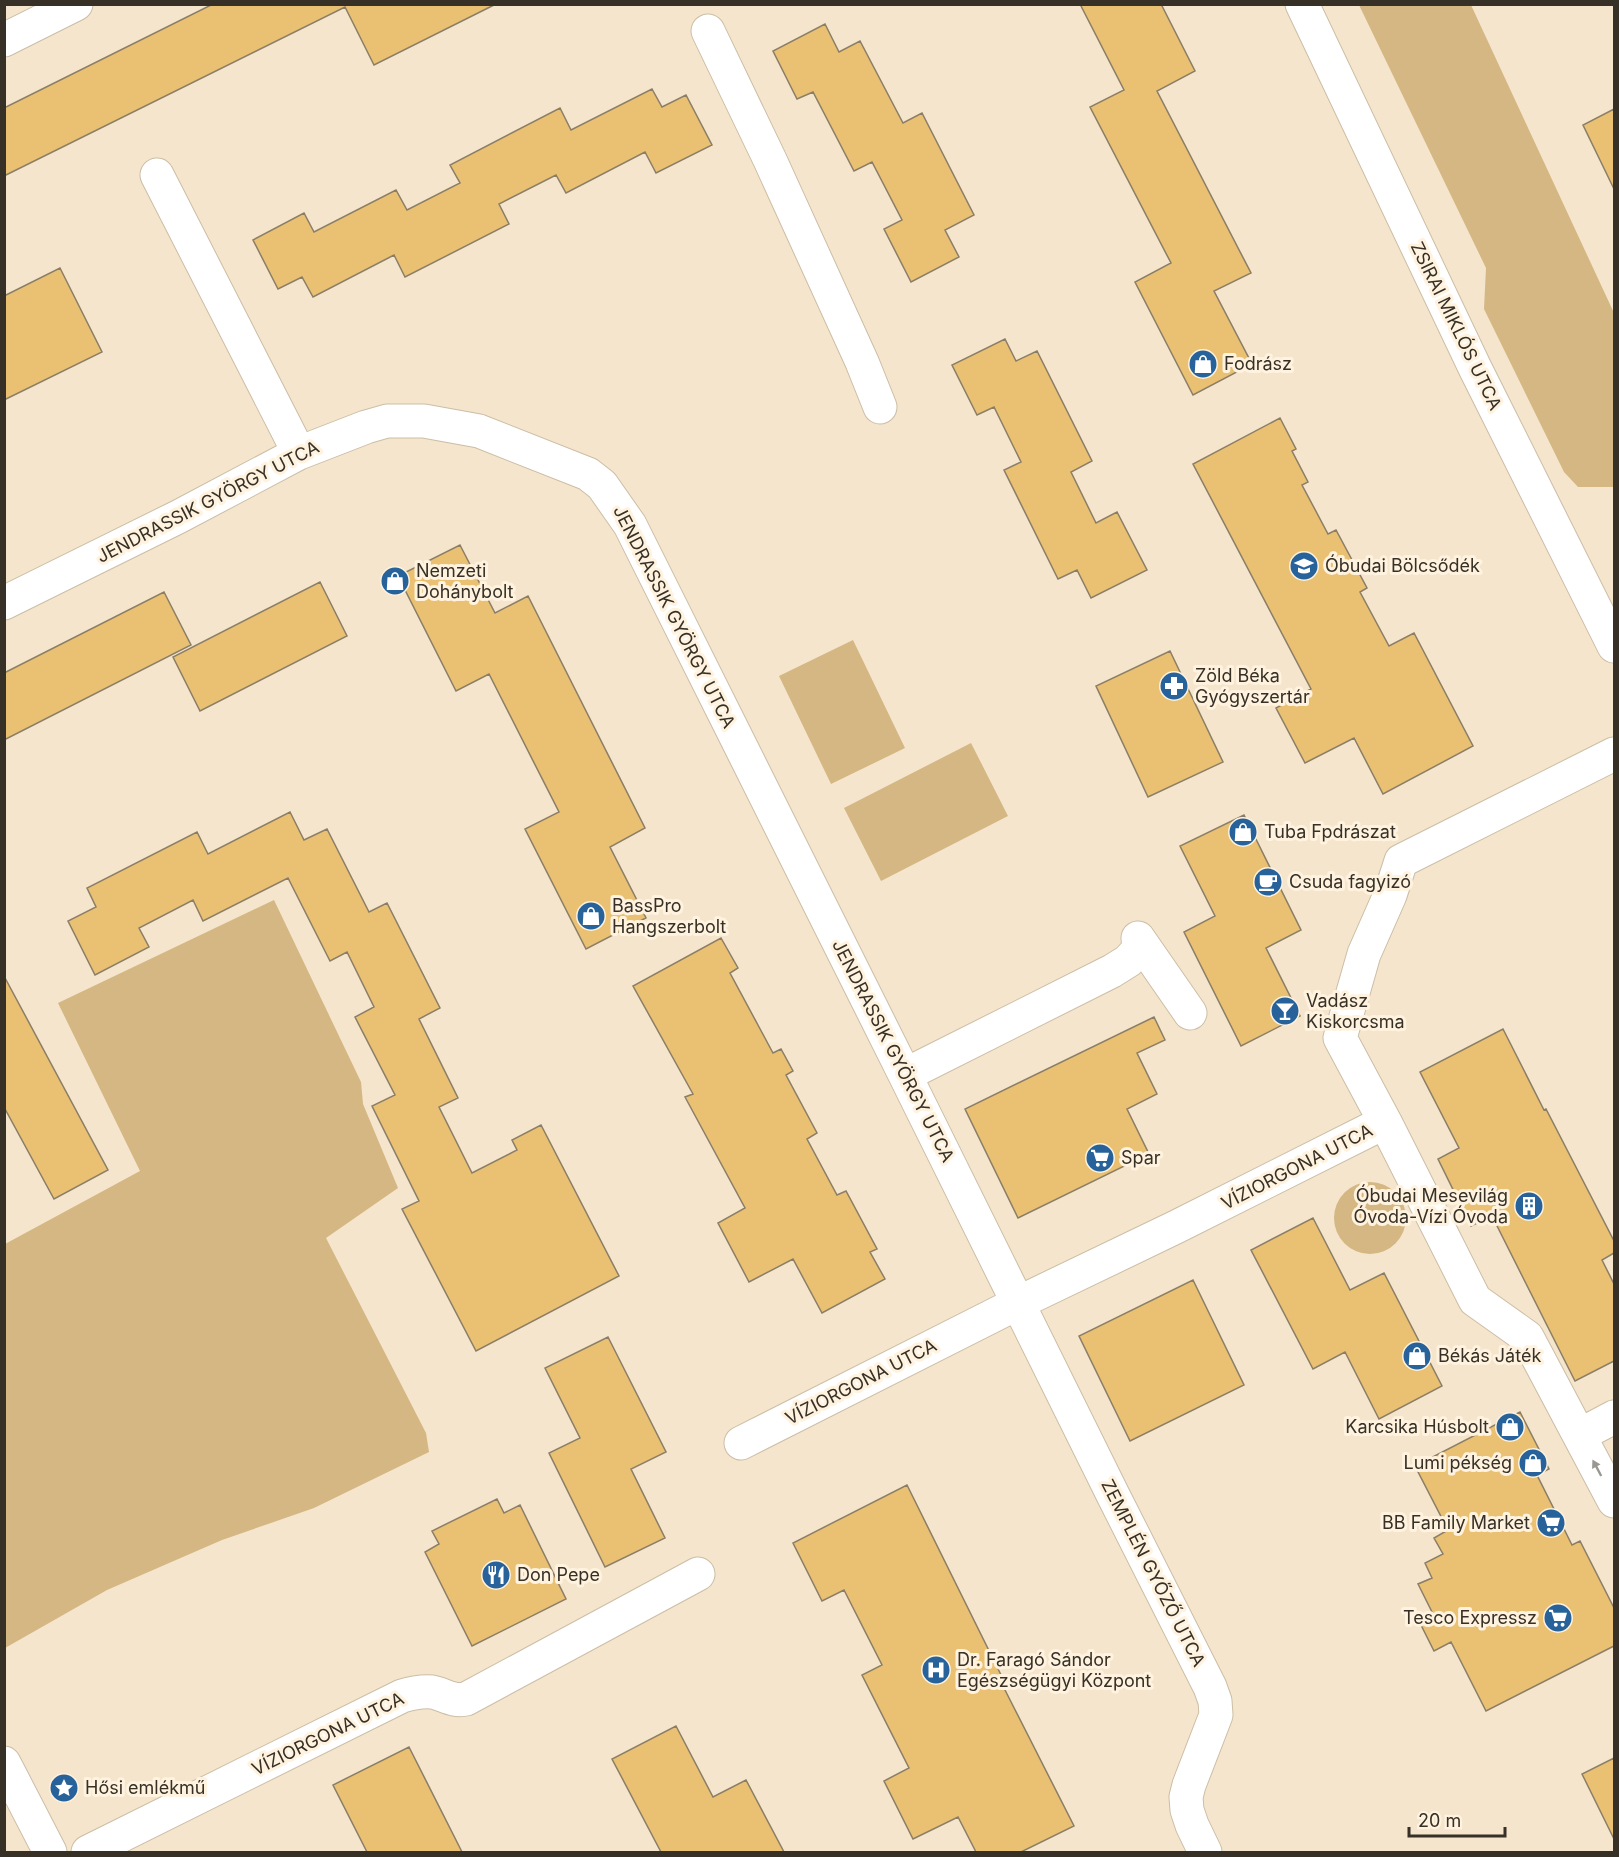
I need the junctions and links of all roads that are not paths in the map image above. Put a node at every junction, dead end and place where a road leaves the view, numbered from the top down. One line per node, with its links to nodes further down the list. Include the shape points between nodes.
1 (76, 4): 4 (street)
2 (1302, 4): 9 (street, ZSIRAI MIKLÓS UTCA, via 1475,368)
3 (708, 31): 6 (street)
4 (4, 40)
5 (157, 175): 7 (street)
6 (880, 407)
7 (299, 453): 8 (street, JENDRASSIK GYÖRGY UTCA); 12 (street, JENDRASSIK GYÖRGY UTCA, via 387,421 424,421 479,431 588,474 602,485 630,525)
8 (4, 603)
9 (1614, 646)
10 (1614, 754): 13 (street, VÍZIORGONA UTCA, via 1401,861 1364,954 1340,1038)
11 (1190, 1013): 12 (street, via 1138,938 1139,949 1112,971)
12 (905, 1075): 14 (street, JENDRASSIK GYÖRGY UTCA)
13 (1385, 1122): 14 (street, VÍZIORGONA UTCA); 16 (street, via 1475,1300 1527,1337)
14 (1018, 1303): 17 (street, VÍZIORGONA UTCA); 23 (street, ZEMPLÉN GYŐZŐ UTCA, via 1215,1701 1213,1726 1186,1797 1187,1810)
15 (1614, 1417): 16 (street)
16 (1580, 1435): 18 (street, one-way to 16)
17 (741, 1443)
18 (1614, 1501)
19 (698, 1574): 22 (street, VÍZIORGONA UTCA, via 466,1699 430,1692 402,1696)
20 (4, 1762): 21 (street)
21 (50, 1852)
22 (88, 1852)
23 (1204, 1852)

